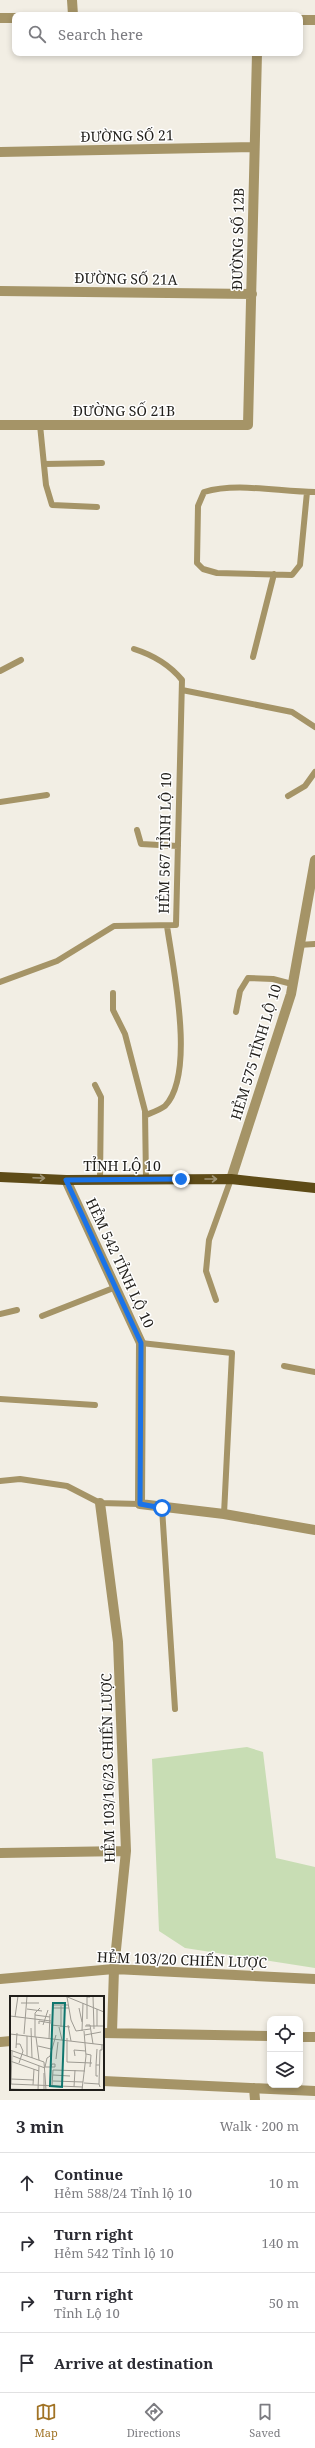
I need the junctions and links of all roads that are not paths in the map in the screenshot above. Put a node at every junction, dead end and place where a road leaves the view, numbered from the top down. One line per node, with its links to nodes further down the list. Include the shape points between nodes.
1 (72, 0): 2 (street)
2 (73, 12)
3 (0, 18): 4 (street)
4 (12, 18)
5 (303, 20): 6 (street)
6 (315, 20)
7 (257, 56): 8 (street, ĐƯỜNG SỐ 12B)
8 (254, 147): 9 (street, ĐƯỜNG SỐ 21); 11 (street, ĐƯỜNG SỐ 12B)
9 (0, 152)
10 (0, 291): 11 (street, ĐƯỜNG SỐ 21A)
11 (252, 294): 14 (street, ĐƯỜNG SỐ 12B)
12 (0, 424): 13 (street, ĐƯỜNG SỐ 21B)
13 (40, 425): 14 (street, ĐƯỜNG SỐ 21B); 16 (lane)
14 (248, 425)
15 (102, 463): 16 (lane)
16 (44, 464): 19 (lane, via 46,485 52,505)
17 (307, 492): 18 (lane); 20 (lane, via 300,565 292,575); 20 (lane, via 212,490 204,492 198,506 197,563 203,569 217,573)
18 (315, 492)
19 (97, 507)
20 (274, 574): 22 (lane)
21 (134, 649): 25 (lane, via 147,653 171,667 182,680)
22 (253, 657)
23 (21, 660): 24 (lane)
24 (0, 671)
25 (182, 690): 26 (lane, via 292,712); 32 (lane, HẺM 567 TỈNH LỘ 10, via 178,764)
26 (315, 727)
27 (315, 772): 29 (lane, via 305,786)
28 (48, 795): 30 (lane)
29 (288, 796)
30 (0, 802)
31 (137, 830): 32 (lane, via 141,844)
32 (178, 846): 34 (lane, HẺM 567 TỈNH LỘ 10, via 176,925)
33 (315, 860): 36 (street, HẺM 575 TỈNH LỘ 10)
34 (167, 926): 37 (lane, via 114,926 57,961); 42 (lane, HẺM 567 TỈNH LỘ 10, via 181,1027 177,1078 172,1096 164,1107)
35 (315, 944): 36 (lane)
36 (298, 945): 38 (street, HẺM 575 TỈNH LỘ 10)
37 (0, 982)
38 (292, 984): 40 (lane, via 273,979 248,978 240,991); 44 (street, HẺM 575 TỈNH LỘ 10)
39 (113, 993): 42 (lane, via 113,1010 127,1041)
40 (236, 1012)
41 (95, 1085): 46 (lane, via 101,1097)
42 (146, 1115): 47 (lane)
43 (0, 1177): 45 (main road, TỈNH LỘ 10, one-way to 45)
44 (230, 1179): 47 (main road, TỈNH LỘ 10, one-way to 44); 48 (main road, TỈNH LỘ 10); 50 (lane, via 209,1240 206,1271)
45 (66, 1180): 46 (main road, TỈNH LỘ 10); 49 (street, HẺM 542 TỈNH LỘ 10)
46 (100, 1180): 47 (main road, TỈNH LỘ 10)
47 (146, 1180)
48 (315, 1188)
49 (116, 1287): 53 (lane); 54 (street, HẺM 542 TỈNH LỘ 10)
50 (216, 1300)
51 (17, 1310): 52 (lane)
52 (0, 1314)
53 (42, 1316)
54 (141, 1343): 61 (street, HẺM 542 TỈNH LỘ 10); 63 (lane, via 232,1353)
55 (284, 1366): 56 (lane)
56 (315, 1372)
57 (0, 1399): 58 (lane)
58 (95, 1405)
59 (0, 1481): 60 (lane, via 20,1479 67,1486)
60 (100, 1503): 61 (lane); 66 (street, HẺM 103/16/23 CHIẾN LƯỢC, via 118,1642)
61 (140, 1504): 62 (street)
62 (162, 1508): 63 (street); 65 (lane)
63 (224, 1514): 64 (street)
64 (315, 1530)
65 (175, 1709)
66 (126, 1851): 67 (street); 68 (street, HẺM 103/16/23 CHIẾN LƯỢC)
67 (0, 1853)
68 (114, 1969): 69 (street, HẺM 103/20 CHIẾN LƯỢC); 70 (street, HẺM 103/20 CHIẾN LƯỢC); 71 (street, HẺM 103/16/23 CHIẾN LƯỢC)
69 (0, 1979)
70 (315, 1979)
71 (107, 2033): 72 (street)
72 (267, 2036)
73 (303, 2037): 74 (street)
74 (315, 2037)
75 (104, 2081): 76 (street)
76 (254, 2088): 77 (street); 78 (street)
77 (315, 2091)
78 (255, 2100)

